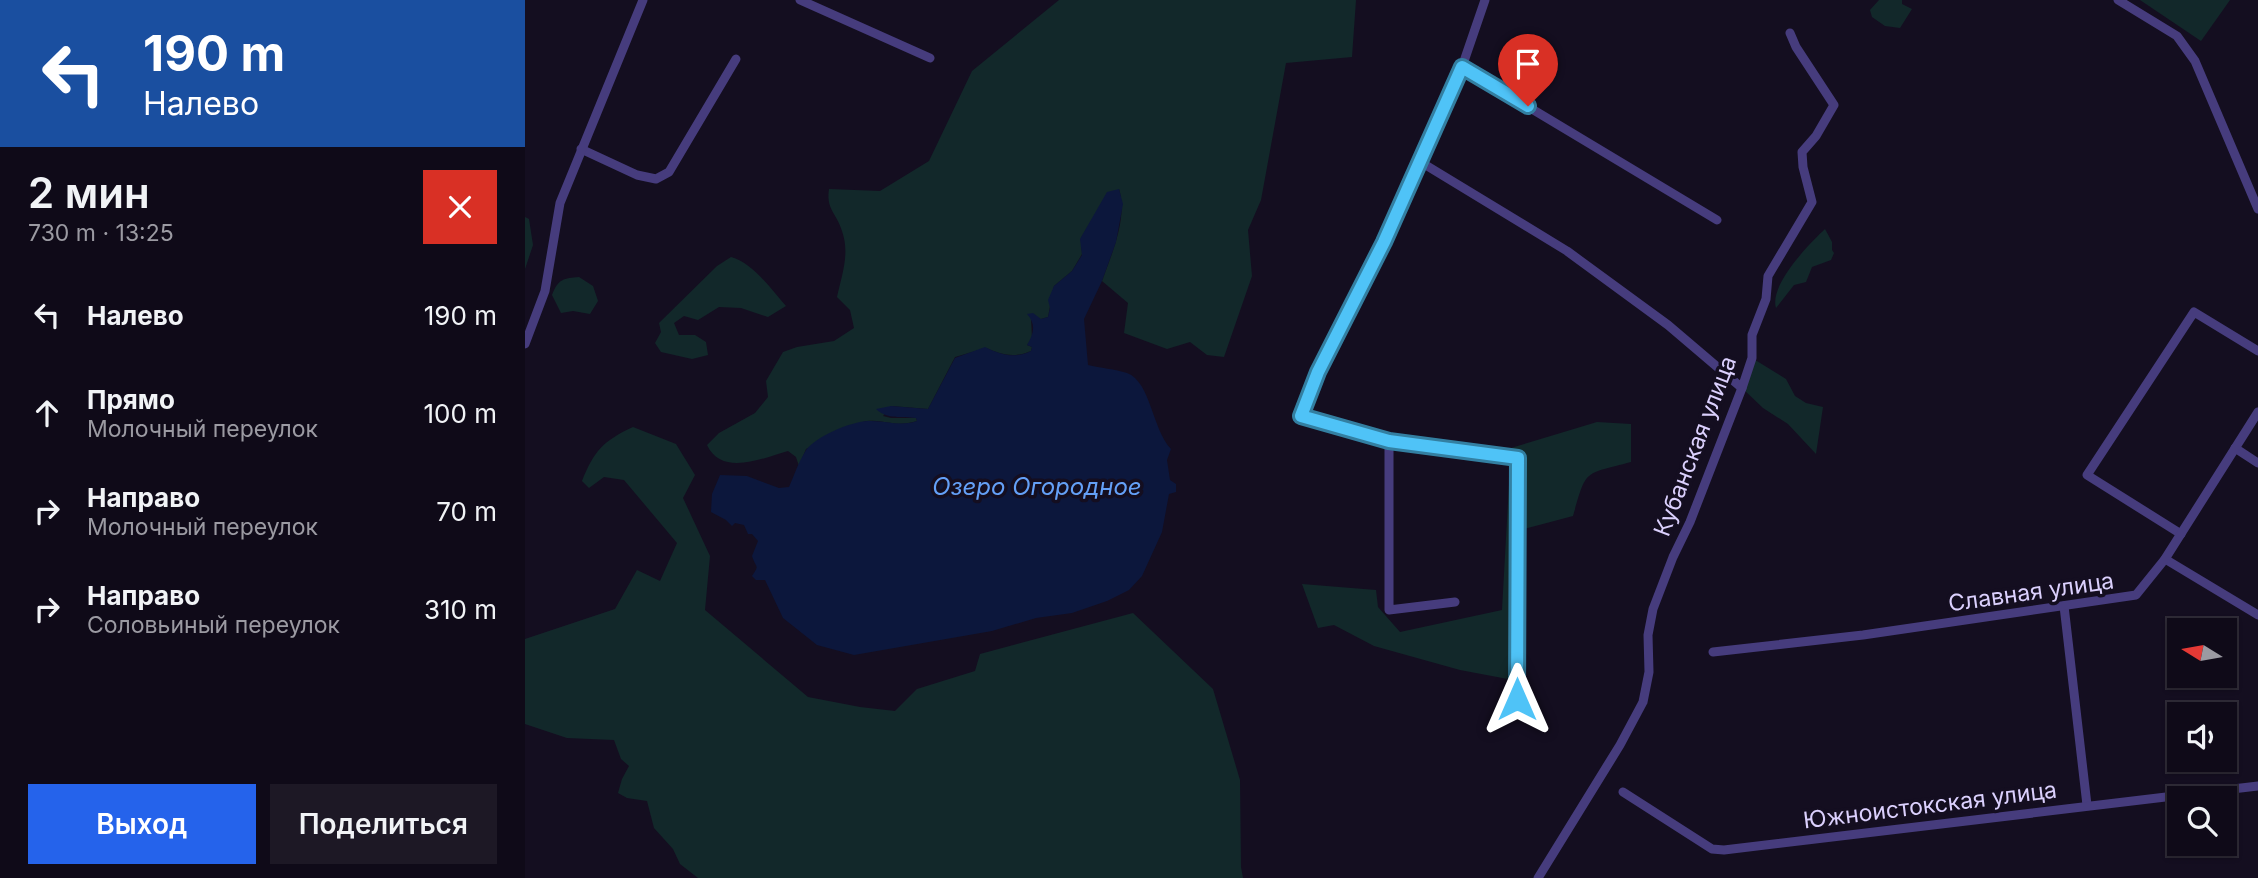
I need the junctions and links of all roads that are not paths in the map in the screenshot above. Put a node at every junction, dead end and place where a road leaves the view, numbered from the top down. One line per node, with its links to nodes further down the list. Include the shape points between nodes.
1 (643, 0): 9 (street)
2 (800, 0): 6 (street)
3 (1485, 0): 8 (street)
4 (2118, 0): 11 (street, via 2177,36 2195,61)
5 (1790, 33): 15 (street, Кубанская улица, via 1834,105 1802,152 1812,202 1768,276)
6 (930, 58)
7 (736, 59): 9 (street, via 670,172 656,179 637,175)
8 (1462, 67): 10 (street); 12 (street)
9 (581, 149): 13 (street, via 560,203 545,291)
10 (1419, 161): 15 (street, via 1567,251 1668,325); 17 (street, via 1301,416)
11 (2258, 209)
12 (1717, 220)
13 (525, 344)
14 (2258, 351): 20 (street, via 2194,312 2087,475)
15 (1742, 388): 30 (street, Кубанская улица, via 1653,608 1643,702)
16 (2258, 412): 18 (street, Славная улица)
17 (1389, 441): 22 (street, via 1389,610); 26 (street, via 1518,458)
18 (2235, 448): 19 (street); 20 (street, Славная улица)
19 (2258, 463)
20 (2181, 534): 21 (street, Славная улица)
21 (2165, 559): 23 (street, Славная улица, via 2136,595); 24 (street)
22 (1455, 602)
23 (2064, 606): 25 (street, Славная улица); 29 (street)
24 (2258, 615)
25 (1713, 652)
26 (1517, 699)
27 (2258, 786): 29 (street, Южноистокская улица)
28 (1623, 792): 29 (street, Южноистокская улица, via 1712,849 1724,850)
29 (2087, 805)
30 (1538, 878)

